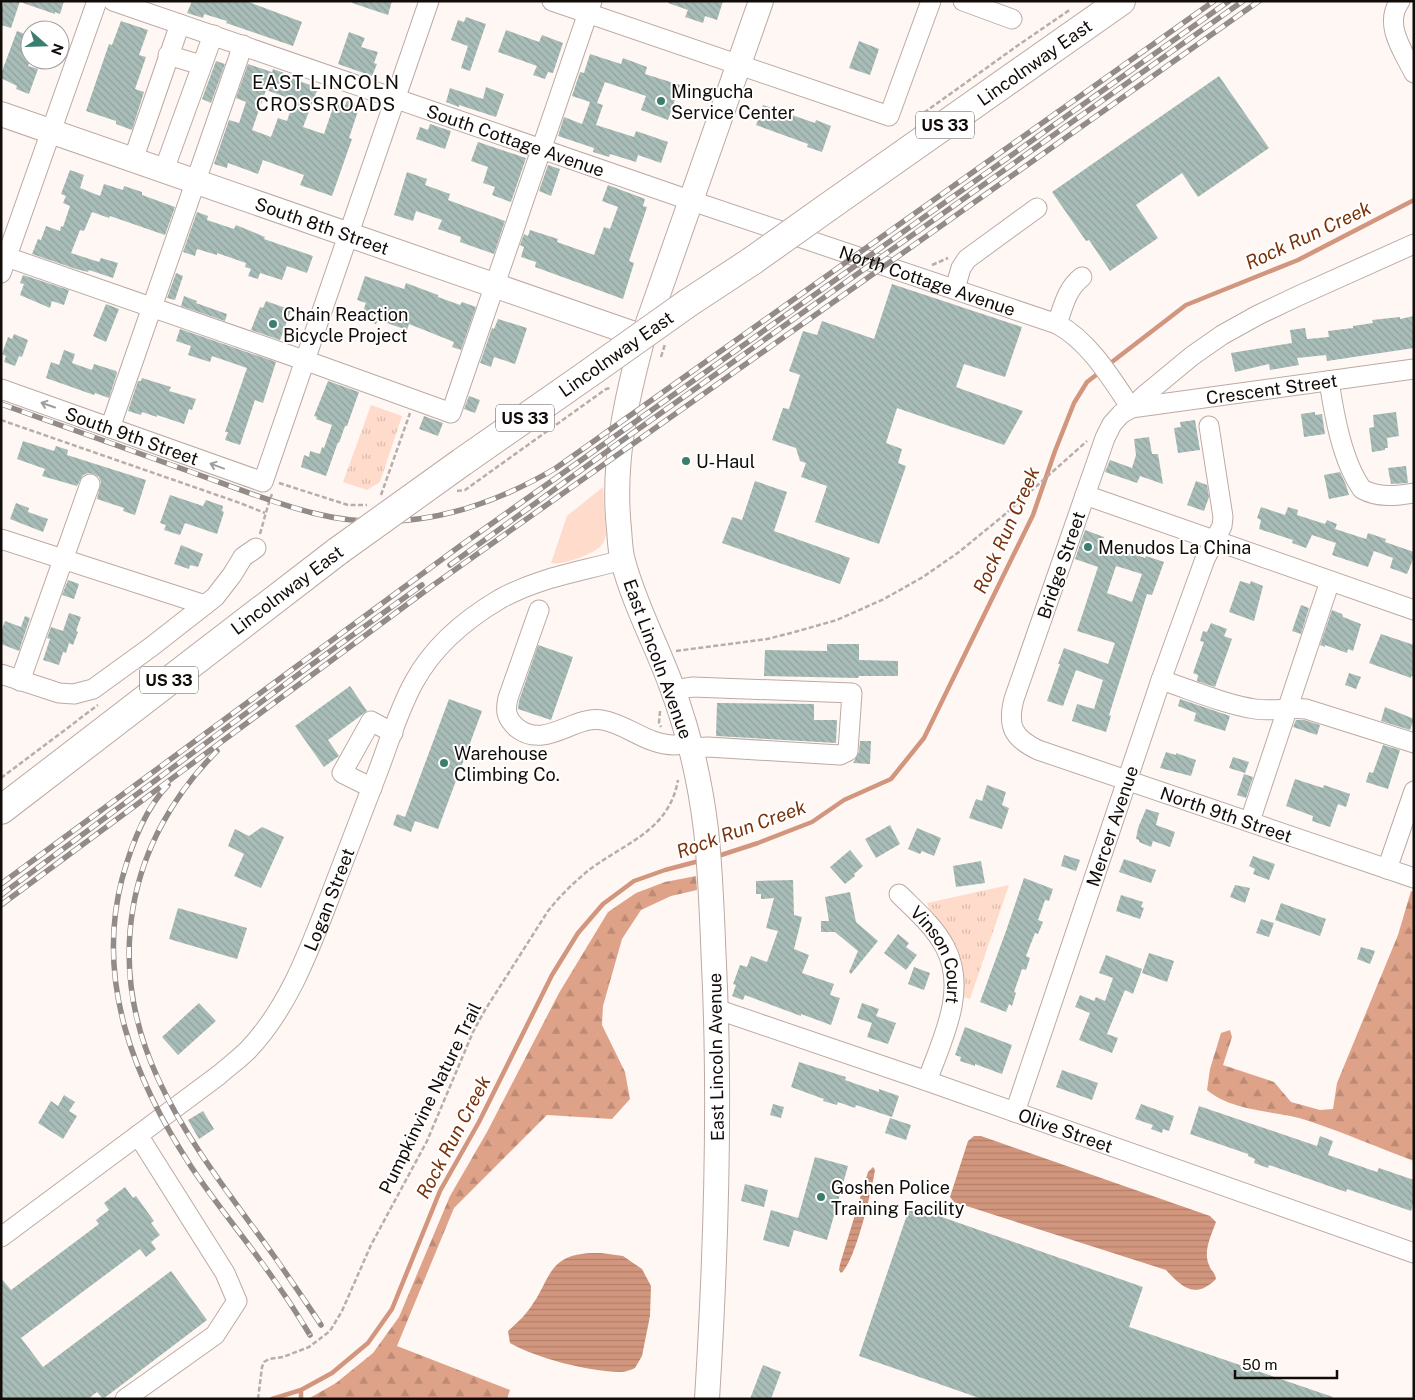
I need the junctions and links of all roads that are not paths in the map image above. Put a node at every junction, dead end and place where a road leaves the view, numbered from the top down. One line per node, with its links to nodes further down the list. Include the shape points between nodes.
1 (97, 1): 23 (street)
2 (113, 1): 12 (street, South Cottage Avenue)
3 (429, 1): 19 (street)
4 (552, 1): 10 (street)
5 (761, 1): 17 (main road, East Lincoln Avenue)
6 (931, 1): 17 (street, via 889,116)
7 (963, 1): 11 (street)
8 (1121, 1): 70 (highway, Lincolnway East / US 33, bridge, via 338,551)
9 (1400, 1): 18 (street, via 1392,24)
10 (590, 7): 17 (street); 24 (street)
11 (1012, 19)
12 (180, 24): 13 (street, South Cottage Avenue); 15 (street)
13 (214, 35): 14 (street, South Cottage Avenue); 16 (street)
14 (242, 45): 19 (street, South Cottage Avenue); 22 (street)
15 (168, 54): 16 (street); 25 (street)
16 (201, 65): 20 (street)
17 (738, 65): 28 (main road, East Lincoln Avenue)
18 (1414, 73)
19 (395, 99): 24 (street, South Cottage Avenue); 30 (street)
20 (186, 106): 22 (street); 26 (street)
21 (1, 114): 23 (main road, South 8th Street)
22 (218, 117): 27 (street)
23 (51, 132): 25 (main road, South 8th Street); 32 (street)
24 (541, 149): 28 (street, South Cottage Avenue); 34 (street)
25 (133, 160): 26 (main road, South 8th Street)
26 (164, 170): 27 (main road, South 8th Street)
27 (196, 181): 30 (main road, South 8th Street); 36 (street)
28 (692, 201): 35 (street, North Cottage Avenue); 38 (main road, East Lincoln Avenue)
29 (1037, 208): 35 (street, via 967,259)
30 (350, 234): 34 (main road, South 8th Street); 39 (street)
31 (1414, 244): 43 (street, Bridge Street, via 1298,296 1222,335)
32 (3, 262): 36 (street)
33 (1082, 277): 37 (street, via 1069,291)
34 (494, 285): 38 (main road, South 8th Street); 39 (street, via 451,413)
35 (955, 289): 37 (street, North Cottage Avenue)
36 (151, 308): 39 (street); 45 (street)
37 (1057, 324): 43 (street, North Cottage Avenue, via 1071,333 1095,358)
38 (643, 337): 53 (main road, East Lincoln Avenue, via 621,432 616,486)
39 (305, 361): 45 (street, South 9th Street, one-way to 45, via 270,482)
40 (1414, 369): 41 (street, Crescent Street)
41 (1329, 381): 43 (street, Crescent Street); 47 (street, via 1338,430 1362,489 1382,496)
42 (1, 389): 45 (street, South 9th Street, one-way to 42)
43 (1131, 408): 48 (street, Bridge Street, via 1112,424)
44 (1209, 426): 50 (street, Mercer Avenue, via 1223,517 1222,526)
45 (110, 428)
46 (90, 484): 52 (street)
47 (1414, 493)
48 (1085, 495): 50 (street); 63 (street, Bridge Street, via 1014,699 1010,722)
49 (1, 539): 52 (street)
50 (1213, 541): 54 (street); 59 (street, Mercer Avenue)
51 (256, 548): 55 (street, via 243,557 223,587)
52 (63, 560): 55 (street); 60 (street)
53 (622, 560): 61 (main road, East Lincoln Avenue, via 638,608); 64 (street, Logan Street, via 526,586 466,622 442,644 424,667 403,705)
54 (1330, 582): 57 (street); 62 (street)
55 (205, 605): 60 (street, via 87,692 68,694)
56 (539, 610): 66 (street, via 508,698 506,711 509,721 534,735 554,733 589,719 602,720 656,742)
57 (1414, 610)
58 (1, 674): 60 (street)
59 (1161, 680): 62 (street, via 1228,703 1256,709); 67 (street, Mercer Avenue)
60 (20, 681)
61 (673, 690): 66 (main road, East Lincoln Avenue); 66 (street, via 693,686 852,693 848,751 840,755)
62 (1287, 710): 65 (street, via 1314,711); 71 (street)
63 (1014, 732): 67 (street, North 9th Street, via 1038,750)
64 (393, 733): 68 (street, Logan Street); 68 (street, via 372,721 342,772)
65 (1414, 743)
66 (690, 746): 75 (main road, East Lincoln Avenue, via 706,827)
67 (1128, 781): 71 (street, North 9th Street); 77 (street, Mercer Avenue)
68 (372, 788): 78 (street, Logan Street, via 318,926 275,1015 247,1051)
69 (1414, 790): 72 (street)
70 (1, 810)
71 (1250, 821): 72 (street, North 9th Street)
72 (1388, 869): 73 (street, North 9th Street)
73 (1414, 878)
74 (899, 894): 76 (street, Vinson Court, via 939,938 954,975 954,994 948,1020)
75 (716, 1009): 76 (street, Olive Street); 82 (main road, East Lincoln Avenue, via 717,1216)
76 (928, 1081): 77 (street, Olive Street)
77 (1015, 1112): 80 (street, Olive Street)
78 (138, 1135): 79 (street, Logan Street); 81 (street, via 226,1273 237,1301 215,1335)
79 (1, 1237)
80 (1414, 1252)
81 (125, 1399)
82 (707, 1399)

